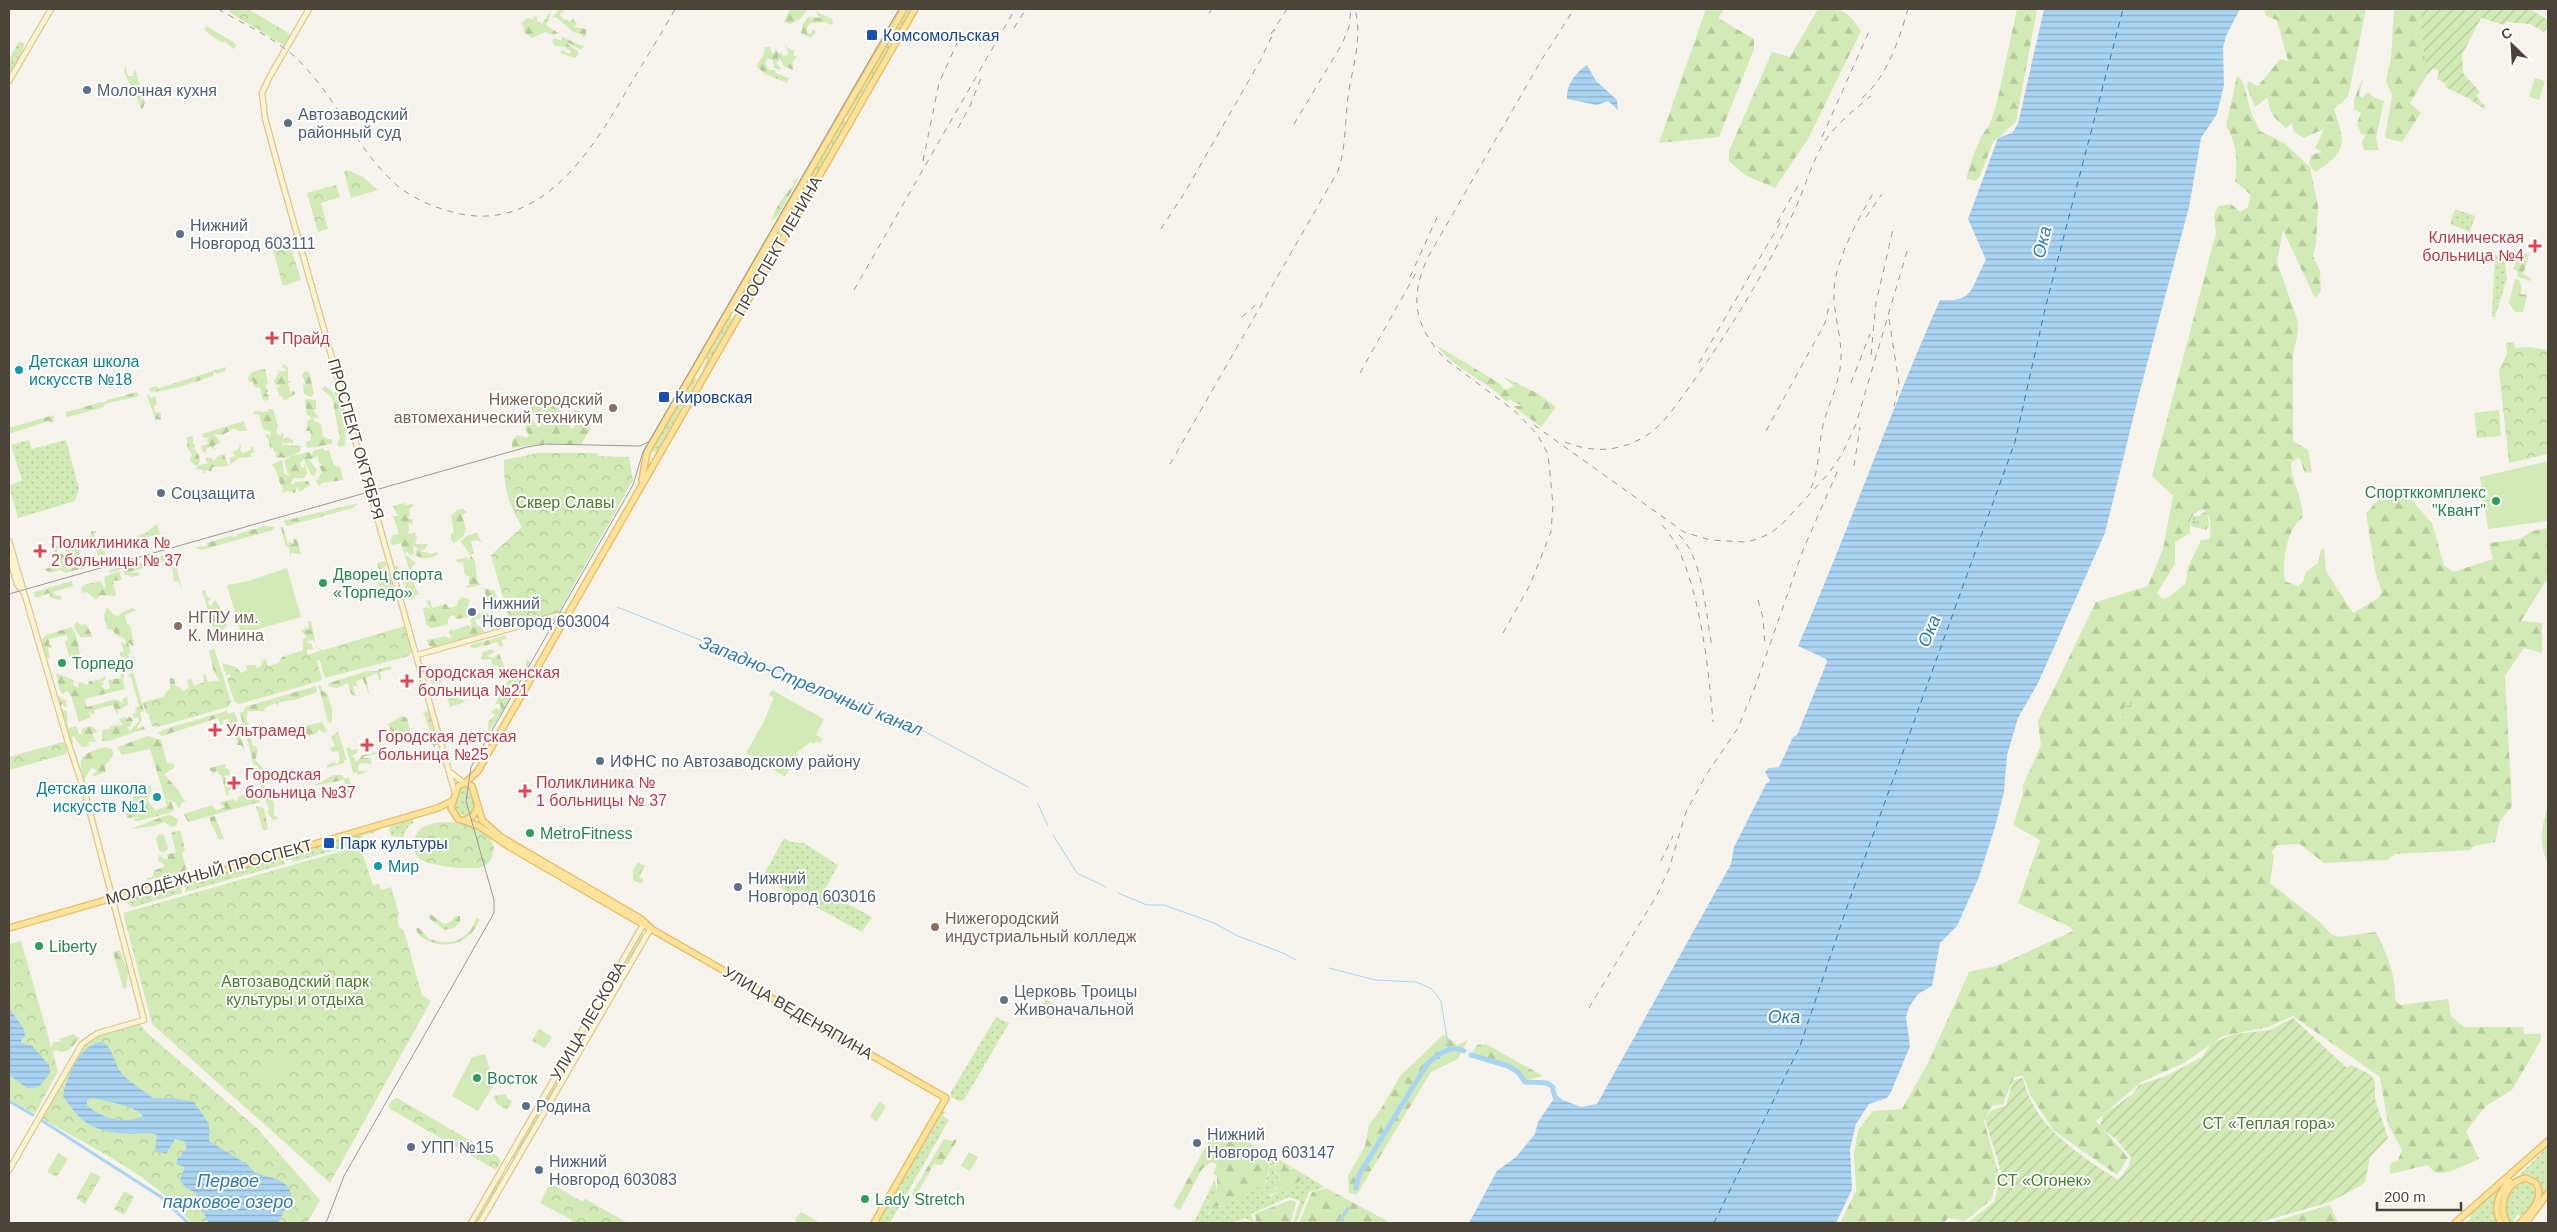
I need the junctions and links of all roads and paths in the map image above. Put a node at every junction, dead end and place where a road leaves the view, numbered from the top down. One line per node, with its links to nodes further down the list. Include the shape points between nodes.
1 (51, 9): 5 (main road)
2 (309, 9): 17 (main road, ПРОСПЕКТ ОКТЯБРЯ, via 262,93 265,118)
3 (904, 9): 6 (main road, ПРОСПЕКТ ЛЕНИНА)
4 (915, 9): 7 (main road, ПРОСПЕКТ ЛЕНИНА)
5 (9, 81)
6 (842, 116): 7 (main road); 8 (main road, ПРОСПЕКТ ЛЕНИНА)
7 (850, 120): 9 (main road, ПРОСПЕКТ ЛЕНИНА)
8 (733, 305): 9 (main road); 10 (main road, ПРОСПЕКТ ЛЕНИНА)
9 (740, 311): 11 (main road, ПРОСПЕКТ ЛЕНИНА)
10 (695, 371): 11 (main road); 12 (main road, ПРОСПЕКТ ЛЕНИНА, via 647,452)
11 (704, 376): 12 (main road, ПРОСПЕКТ ЛЕНИНА)
12 (641, 483): 16 (main road, ПРОСПЕКТ ЛЕНИНА)
13 (9, 541): 15 (main road)
14 (9, 556): 15 (main road, via 17,584)
15 (25, 593): 28 (main road)
16 (565, 616): 17 (main road, via 558,615); 19 (main road, ПРОСПЕКТ ЛЕНИНА)
17 (417, 655): 18 (main road, ПРОСПЕКТ ОКТЯБРЯ)
18 (451, 773): 20 (main road); 22 (main road, ПРОСПЕКТ ОКТЯБРЯ)
19 (476, 773): 20 (main road, ПРОСПЕКТ ЛЕНИНА); 21 (main road, ПРОСПЕКТ ЛЕНИНА)
20 (465, 783): 21 (main road); 22 (main road, via 458,786)
21 (475, 790): 25 (main road)
22 (455, 793): 23 (main road)
23 (453, 801): 24 (main road, МОЛОДЁЖНЫЙ ПРОСПЕКТ); 26 (main road)
24 (438, 808): 26 (main road); 28 (main road, МОЛОДЁЖНЫЙ ПРОСПЕКТ, via 194,879)
25 (477, 808): 27 (main road, via 473,816); 29 (main road, УЛИЦА ВЕДЕНЯПИНА, via 482,820 501,837)
26 (453, 814): 27 (main road)
27 (464, 820): 29 (main road, УЛИЦА ВЕДЕНЯПИНА)
28 (114, 898): 30 (main road, МОЛОДЁЖНЫЙ ПРОСПЕКТ); 37 (main road, via 144,1020 98,1033 82,1044)
29 (644, 923): 31 (main road, УЛИЦА ВЕДЕНЯПИНА); 32 (main road, УЛИЦА ЛЕСКОВА)
30 (9, 928)
31 (650, 928): 33 (main road, УЛИЦА ЛЕСКОВА); 44 (main road, УЛИЦА ВЕДЕНЯПИНА, via 946,1098)
32 (600, 1000): 33 (main road); 35 (main road, УЛИЦА ЛЕСКОВА)
33 (607, 1004): 36 (main road, УЛИЦА ЛЕСКОВА)
34 (2548, 1141): 38 (main road)
35 (507, 1160): 36 (main road); 39 (main road, УЛИЦА ЛЕСКОВА)
36 (514, 1164): 40 (main road, УЛИЦА ЛЕСКОВА)
37 (9, 1170)
38 (2517, 1171): 45 (main road); 46 (main road, via 2500,1192 2496,1212)
39 (499, 1175): 40 (main road); 42 (main road, УЛИЦА ЛЕСКОВА)
40 (505, 1180): 43 (main road, УЛИЦА ЛЕСКОВА)
41 (2548, 1193): 48 (main road)
42 (471, 1223)
43 (480, 1223)
44 (874, 1223)
45 (2455, 1223)
46 (2501, 1223)
47 (2507, 1223): 48 (main road, via 2502,1210 2504,1198 2517,1181 2526,1178 2536,1183 2540,1195)
48 (2522, 1223)

